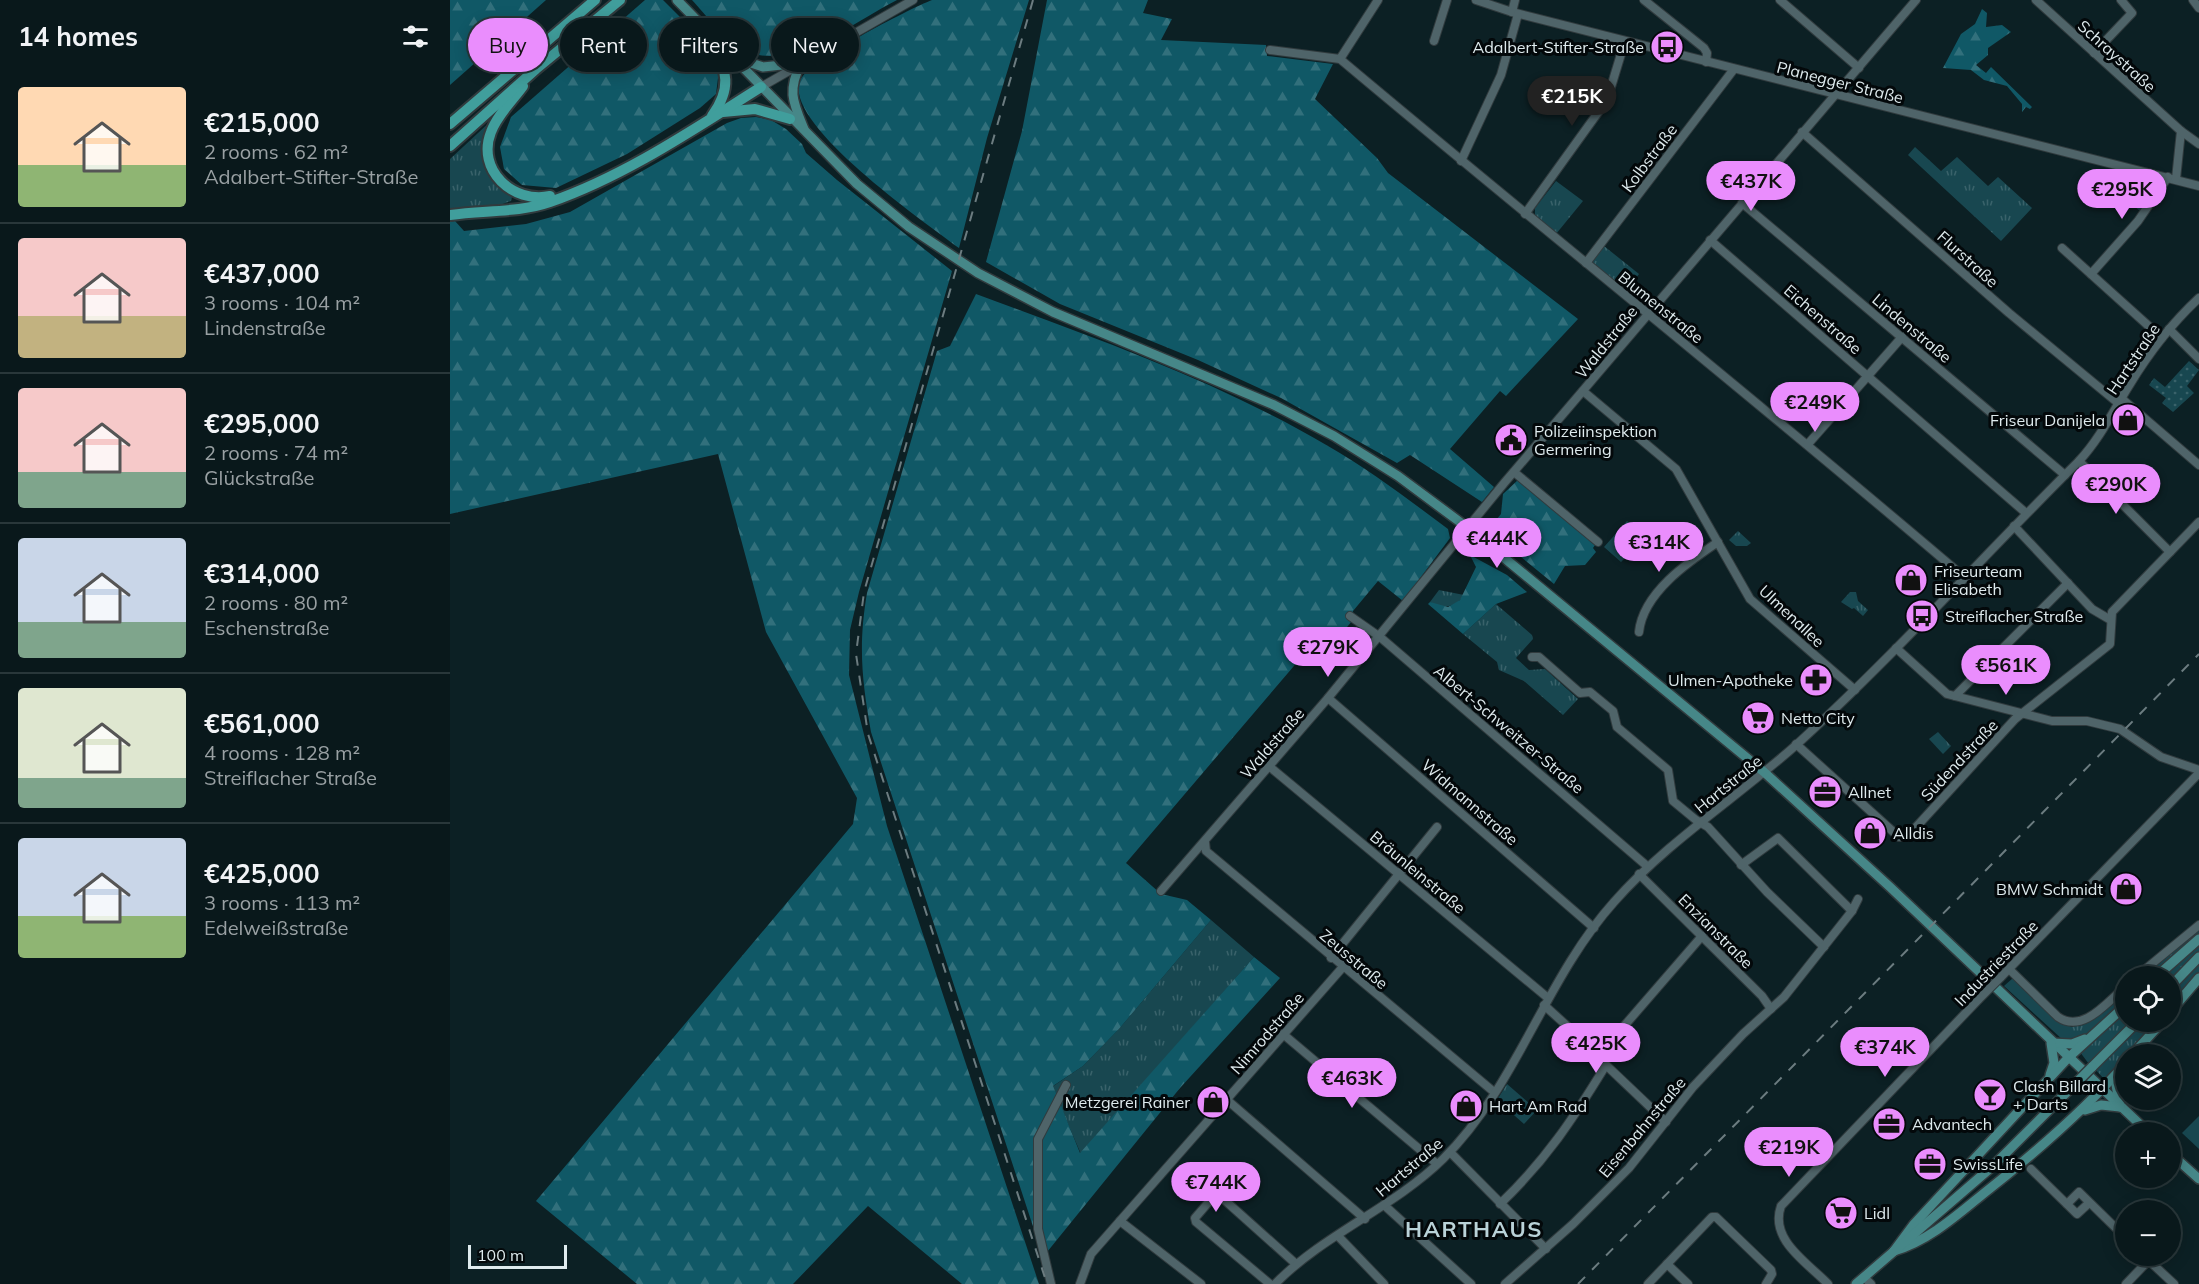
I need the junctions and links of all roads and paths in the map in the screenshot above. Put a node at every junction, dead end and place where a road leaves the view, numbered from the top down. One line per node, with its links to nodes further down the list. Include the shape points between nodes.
1 (595, 0): 40 (highway)
2 (620, 0): 24 (highway)
3 (677, 0): 18 (main road)
4 (913, 0): 19 (street)
5 (1378, 0): 25 (street)
6 (1447, 0): 21 (street)
7 (1476, 0): 17 (street, Planegger Straße)
8 (1515, 0): 17 (street)
9 (1644, 0): 26 (street, via 1704,48)
10 (1780, 0): 27 (street)
11 (1902, 0): 15 (street)
12 (2036, 0): 23 (street, Schraystraße)
13 (2121, 0): 23 (street, via 2132,13)
14 (2193, 0): 16 (street)
15 (1913, 3): 27 (street, Waldstraße)
16 (2199, 8)
17 (1515, 13): 20 (street, Planegger Straße); 46 (street, via 1501,75)
18 (694, 18)
19 (859, 30)
20 (1625, 41): 26 (street, Planegger Straße); 51 (street, via 1607,100)
21 (1434, 42)
22 (1270, 50): 25 (street)
23 (2094, 53): 42 (street, Schraystraße)
24 (548, 59)
25 (1340, 59): 46 (street, Blumenstraße)
26 (1706, 62): 28 (street, Planegger Straße)
27 (1859, 68): 36 (street, Waldstraße)
28 (1734, 69): 36 (street, Planegger Straße); 55 (street, Kolbstraße)
29 (533, 72): 45 (highway)
30 (534, 72): 49 (highway, via 495,122 487,147 490,163 504,185 525,196 544,197)
31 (724, 72): 38 (highway, via 727,81 724,96)
32 (746, 72): 35 (main road)
33 (786, 72): 35 (street)
34 (797, 72): 43 (main road, via 792,96)
35 (761, 87): 37 (highway); 39 (main road)
36 (1836, 94): 41 (street, Waldstraße); 47 (street, Planegger Straße)
37 (720, 113): 38 (highway); 39 (highway, via 755,109)
38 (710, 119): 49 (highway, via 629,167)
39 (790, 119): 43 (main road)
40 (450, 124)
41 (1802, 132): 50 (street, Waldstraße); 65 (street, Flurstraße, via 2009,313)
42 (2183, 132): 44 (street, Schraystraße); 47 (street)
43 (807, 134): 74 (main road, via 857,184 909,227 978,273 1072,320 1274,405 1334,436 1398,476)
44 (2199, 144)
45 (450, 146)
46 (1461, 161): 51 (street, Blumenstraße)
47 (2172, 178): 48 (street, Planegger Straße); 56 (street)
48 (2199, 186)
49 (580, 189): 52 (highway, via 528,207)
50 (1742, 203): 53 (street, Waldstraße); 60 (street, Lindenstraße)
51 (1525, 214): 55 (street, Blumenstraße)
52 (450, 215)
53 (1710, 240): 58 (street, Waldstraße); 63 (street, Eichenstraße)
54 (2062, 248): 56 (street)
55 (1586, 263): 58 (street, Blumenstraße)
56 (2091, 274): 61 (street)
57 (2199, 298): 59 (street, Hartstraße)
58 (1647, 313): 64 (street, Waldstraße); 66 (street, Blumenstraße)
59 (2169, 329): 61 (street, Hartstraße); 62 (street)
60 (1902, 337): 63 (street); 70 (street, Lindenstraße)
61 (2162, 338): 65 (street, Hartstraße)
62 (2199, 359)
63 (1868, 376): 66 (street); 71 (street, Eichenstraße)
64 (1583, 391): 69 (street, Waldstraße); 76 (street, Ulmenallee, via 1676,469)
65 (2120, 400): 67 (street, Hartstraße, via 2098,440); 68 (street, Flurstraße)
66 (1809, 444): 78 (street, Blumenstraße)
67 (2079, 461): 70 (street, Hartstraße); 77 (street)
68 (2199, 465)
69 (1514, 472): 74 (street, Waldstraße); 75 (street)
70 (2065, 475): 71 (street, Hartstraße)
71 (2026, 513): 73 (street, Hartstraße)
72 (2199, 522): 77 (street)
73 (2014, 526): 78 (street, Hartstraße); 79 (street)
74 (1468, 528): 83 (street, Waldstraße); 92 (main road)
75 (1598, 542)
76 (1718, 542): 82 (street, via 1680,567 1643,614); 86 (street, Ulmenallee, via 1750,599)
77 (2170, 552): 81 (street)
78 (1964, 577): 84 (street, Hartstraße)
79 (2068, 583): 81 (street, via 2092,609); 87 (street)
80 (1350, 616): 83 (street, Albert-Schweitzer-Straße)
81 (2109, 619): 89 (street, Südendstraße, via 2110,644)
82 (1639, 632)
83 (1380, 637): 88 (street, Waldstraße); 97 (street, Albert-Schweitzer-Straße)
84 (1896, 648): 86 (street, Hartstraße); 87 (street, via 1941,691)
85 (1532, 657): 94 (street, via 1539,657 1580,693 1590,692 1613,711 1617,727 1666,768 1673,801)
86 (1854, 690): 90 (street, Hartstraße)
87 (1955, 696): 89 (street)
88 (1328, 698): 91 (street, Waldstraße); 105 (street, Widmannstraße)
89 (2023, 713): 90 (street, Südendstraße, via 1905,838 1899,837); 93 (street, via 2052,721 2087,722 2120,729 2161,757)
90 (1796, 744): 92 (street, Hartstraße)
91 (1270, 766): 96 (street, Waldstraße); 99 (street, Bräunleinstraße)
92 (1764, 772): 94 (street, Hartstraße); 126 (main road, via 1898,894)
93 (2199, 772): 114 (street, Industriestraße)
94 (1701, 823): 97 (street, Hartstraße); 98 (street)
95 (1437, 827): 99 (street)
96 (1205, 842): 101 (street, Waldstraße); 110 (street, Zeusstraße, via 1206,851)
97 (1647, 866): 100 (street, Hartstraße)
98 (1742, 866): 103 (street, via 1778,838); 108 (street)
99 (1398, 873): 110 (street); 119 (street, Bräunleinstraße)
100 (1639, 874): 105 (street, Hartstraße); 106 (street, Enzianstraße)
101 (1161, 891)
102 (1858, 899): 103 (street, Eisenbahnstraße)
103 (1852, 911): 108 (street, Eisenbahnstraße)
104 (2199, 925): 111 (street)
105 (1594, 928): 119 (street, Hartstraße)
106 (1702, 936): 120 (street, Enzianstraße); 128 (street)
107 (2199, 939): 112 (main road)
108 (1824, 947): 120 (street, Eisenbahnstraße)
109 (2199, 957): 115 (main road)
110 (1331, 958): 113 (street, Zeusstraße)
111 (2149, 966)
112 (2168, 966)
113 (1342, 968): 124 (street, Nimrodstraße); 135 (street, Zeusstraße)
114 (2009, 969): 117 (street, via 2068,1022 2088,1017); 174 (street, Industriestraße, bridge, via 1781,1206 1778,1225 1785,1241)
115 (2181, 976)
116 (2199, 978): 118 (main road)
117 (2115, 995)
118 (2181, 999)
119 (1546, 1002): 128 (street, Bräunleinstraße); 135 (street, Hartstraße)
120 (1771, 1009): 141 (street, Eisenbahnstraße, via 1707,1071)
121 (2115, 1015): 125 (main road)
122 (2127, 1032): 157 (main road, bridge, via 1994,1165)
123 (2153, 1032): 127 (main road)
124 (1283, 1034): 136 (street, Nimrodstraße); 145 (street)
125 (2092, 1035): 126 (main road, via 2072,1044); 129 (main road)
126 (2051, 1043): 129 (main road); 132 (main road, via 2054,1063)
127 (2142, 1044)
128 (1599, 1055): 130 (street, Bräunleinstraße)
129 (2068, 1058): 132 (main road); 134 (main road)
130 (1606, 1065): 141 (street, Bräunleinstraße); 149 (street, via 1536,1170)
131 (2115, 1075): 134 (main road)
132 (2047, 1082): 157 (main road, via 1914,1224)
133 (1066, 1085): 164 (street, via 1038,1139 1038,1229)
134 (2102, 1090): 137 (main road); 140 (main road)
135 (1494, 1092): 143 (street, Hartstraße)
136 (1226, 1099): 152 (street); 153 (street, Nimrodstraße)
137 (2115, 1102)
138 (2115, 1107): 140 (main road, via 2096,1105)
139 (2123, 1110): 142 (main road)
140 (2075, 1116): 157 (main road, via 1943,1227)
141 (1666, 1122): 156 (street, Eisenbahnstraße, via 1629,1168)
142 (2137, 1122)
143 (1449, 1152): 145 (street, Hartstraße); 149 (street)
144 (2181, 1163): 147 (main road)
145 (1437, 1164): 151 (street, Hartstraße)
146 (2031, 1169): 150 (street)
147 (2199, 1179)
148 (2089, 1203): 150 (street, via 2077,1214); 150 (street, via 2079,1192); 154 (street)
149 (1500, 1204): 156 (street)
150 (2067, 1204)
151 (1384, 1205): 152 (street, Hartstraße); 169 (street)
152 (1365, 1219): 155 (street, Hartstraße)
153 (1120, 1221): 165 (street, Nimrodstraße, via 1088,1258); 166 (street)
154 (2115, 1228)
155 (1338, 1236): 158 (street, Hartstraße); 168 (street)
156 (1546, 1249): 170 (street, Eisenbahnstraße)
157 (1894, 1251): 162 (main road)
158 (1296, 1263): 163 (street, Hartstraße); 167 (street, via 1220,1196 1214,1196 1195,1221)
159 (1667, 1263): 171 (street); 172 (street); 173 (street, via 1716,1217 1772,1274)
160 (2140, 1266): 176 (street)
161 (2155, 1266): 177 (street)
162 (1868, 1280): 175 (main road)
163 (1280, 1282)
164 (1051, 1284)
165 (1080, 1284)
166 (1201, 1284)
167 (1270, 1284)
168 (1384, 1284)
169 (1471, 1284)
170 (1505, 1284)
171 (1648, 1284)
172 (1688, 1284)
173 (1766, 1284)
174 (1828, 1284)
175 (1856, 1284)
176 (2127, 1284)
177 (2174, 1284)

